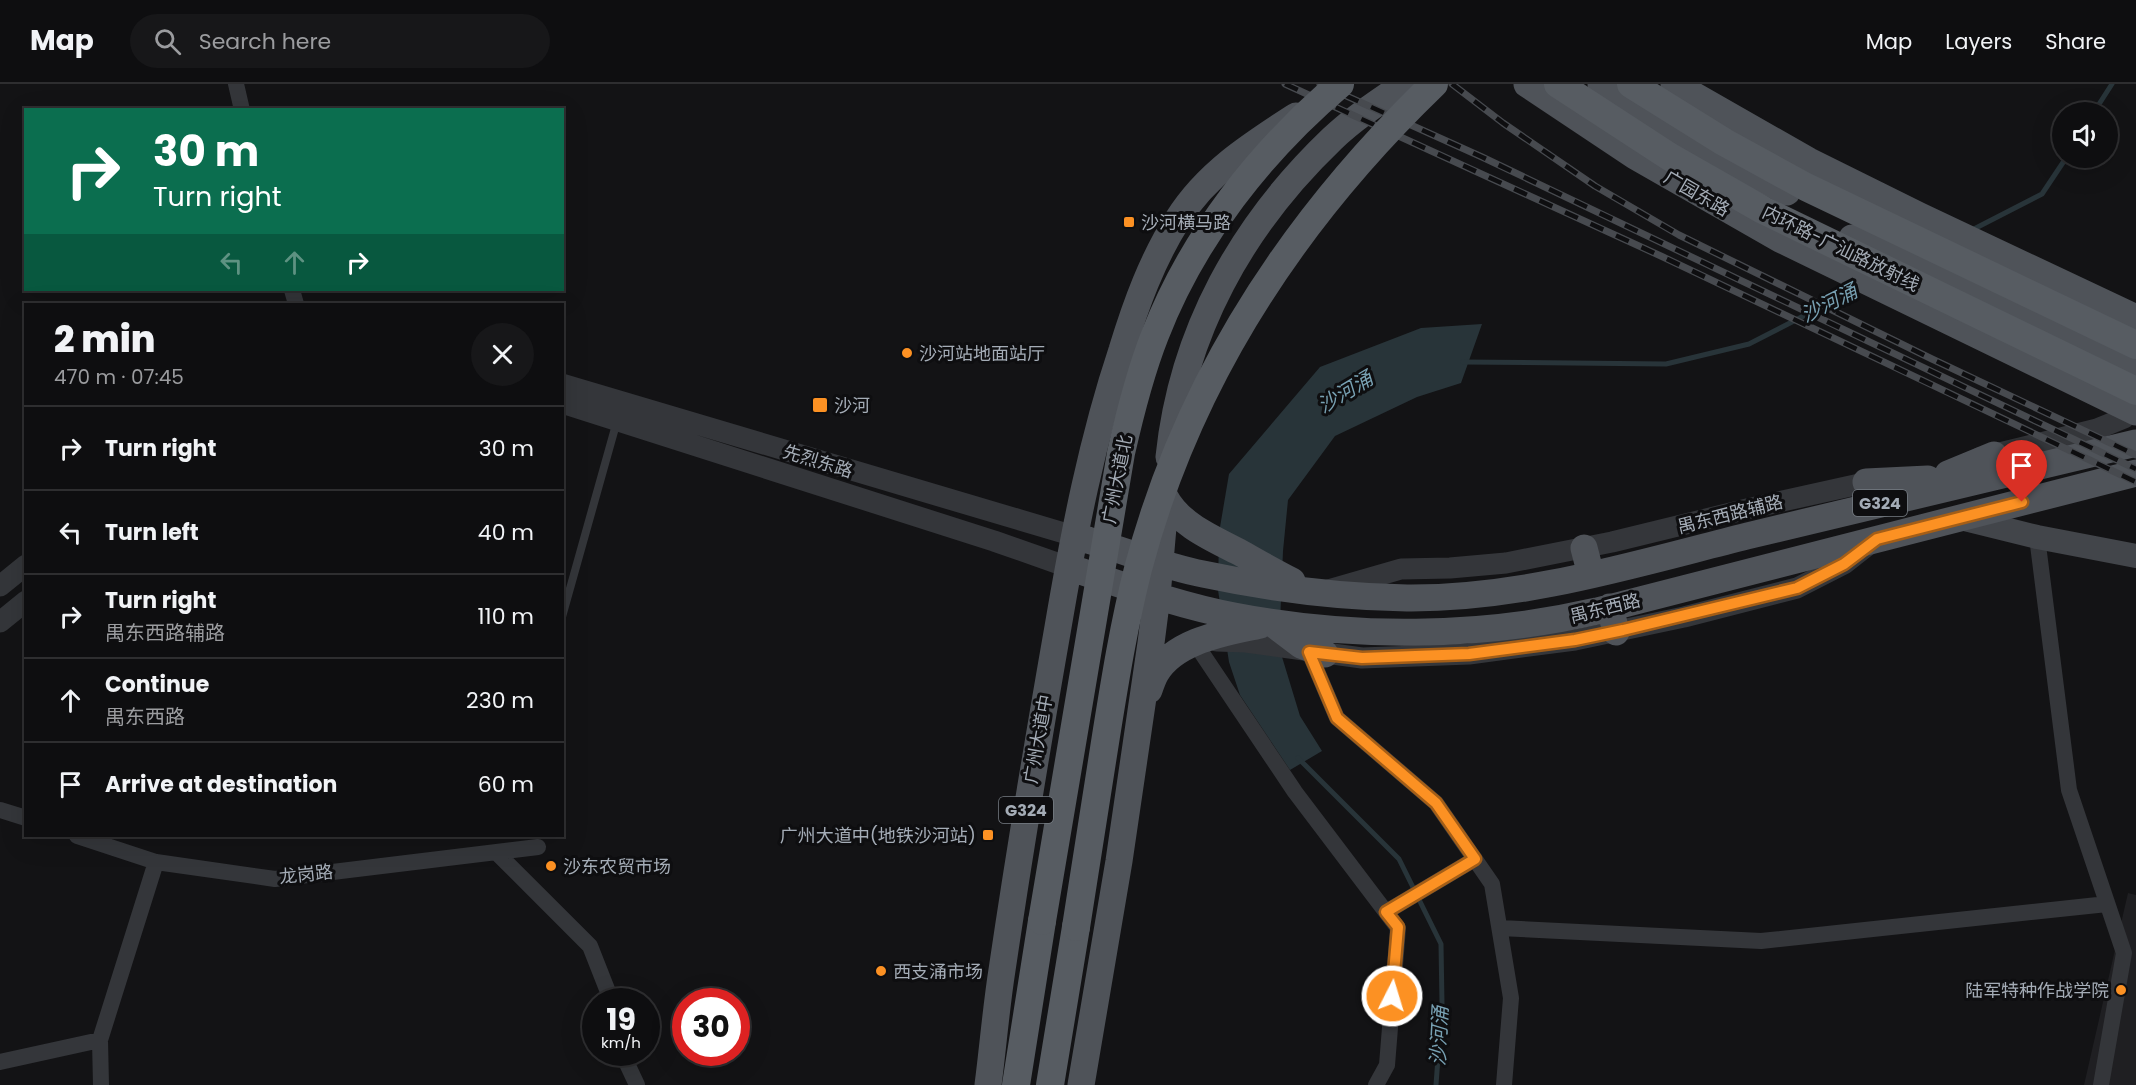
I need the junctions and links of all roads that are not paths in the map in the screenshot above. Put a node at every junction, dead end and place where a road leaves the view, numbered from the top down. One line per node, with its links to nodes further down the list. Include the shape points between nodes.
1 (236, 84): 11 (street)
2 (1342, 84): 30 (main road, 广州大道北, via 1217,172 1179,218 1153,265 1131,321 1091,457); 70 (highway, 广州大道北, bridge, via 1281,140 1219,217 1180,280 1155,335 1135,396 1119,464)
3 (1405, 84): 26 (main road, via 1354,120 1310,161 1272,204 1228,269 1186,376 1172,434)
4 (1434, 84): 71 (highway, bridge, via 1354,167 1286,253 1226,350 1178,451 1139,567 1122,638)
5 (1527, 84): 20 (main road, 广园东路, via 1688,188 1780,239 2005,349)
6 (1558, 84): 20 (highway, 内环路-广汕路放射线, bridge, via 1670,157 1763,210)
7 (1581, 84): 12 (main road, via 1636,122 1758,192)
8 (1601, 84): 12 (main road, via 1724,159)
9 (1631, 84): 15 (highway, bridge, via 1806,187)
10 (1676, 85): 14 (main road, via 1809,161)
11 (242, 108)
12 (1901, 253): 13 (main road)
13 (2021, 310): 16 (main road); 17 (main road)
14 (2136, 318)
15 (2136, 345)
16 (2136, 354)
17 (2136, 370)
18 (564, 385): 21 (street, 先烈东路)
19 (564, 403): 21 (street, 先烈东路)
20 (2134, 404): 23 (street, via 2124,418)
21 (621, 412): 30 (street, 先烈东路); 39 (street, 先烈东路); 46 (lane)
22 (2136, 442): 23 (main road, 禺东西路 / G324)
23 (1996, 465): 25 (main road, 禺东西路 / G324); 25 (main road)
24 (2136, 473): 27 (main road, 禺东西路 / G324)
25 (1868, 494): 28 (main road, 禺东西路 / G324); 33 (street, 禺东西路辅路, via 1747,509)
26 (1165, 497): 36 (main road); 41 (main road, via 1182,518)
27 (1961, 518): 31 (main road); 32 (main road, 禺东西路 / G324)
28 (1800, 522): 29 (main road, 禺东西路 / G324); 34 (main road)
29 (1762, 532): 37 (main road); 40 (main road, 禺东西路 / G324)
30 (1074, 536): 36 (main road, 禺东西路 / G324); 39 (main road, 广州大道中 / G324)
31 (2037, 537): 35 (main road); 60 (street, via 2069,790)
32 (1877, 539): 34 (main road, 禺东西路 / G324); 47 (street, via 1844,564 1797,588)
33 (1584, 548): 40 (main road); 43 (street, 禺东西路辅路, via 1506,563 1401,569)
34 (1811, 556): 37 (main road, 禺东西路 / G324)
35 (2136, 556)
36 (1160, 562): 41 (main road, 禺东西路 / G324, via 1202,574); 44 (main road)
37 (1772, 566): 47 (main road, 禺东西路 / G324)
38 (24, 567): 42 (street)
39 (1068, 567): 44 (main road, 禺东西路); 69 (main road, 广州大道中 / G324, via 1031,777)
40 (1591, 575): 43 (main road, 禺东西路 / G324, via 1502,592 1447,597)
41 (1266, 577): 43 (main road, 禺东西路 / G324); 49 (main road, via 1271,591 1266,599)
42 (0, 586)
43 (1316, 591)
44 (1157, 596): 49 (main road, 禺东西路); 52 (main road)
45 (24, 603): 48 (street)
46 (564, 610)
47 (1613, 620): 49 (main road, 禺东西路 / G324, via 1559,620 1442,632); 51 (street, via 1575,640 1469,654 1362,658)
48 (0, 622)
49 (1264, 629): 50 (main road, G324); 51 (main road)
50 (1195, 643): 52 (main road, G324, via 1157,671); 61 (street, via 1295,792)
51 (1317, 653): 58 (street, via 1337,718 1436,803)
52 (1142, 705): 72 (main road, G324)
53 (0, 810): 54 (street)
54 (24, 817)
55 (80, 837): 59 (street, 龙岗路)
56 (533, 841): 57 (street, 龙岗路)
57 (496, 852): 59 (street, 龙岗路, via 274,879); 63 (street, via 590,945)
58 (1475, 859): 61 (street); 62 (street, via 1492,884)
59 (156, 862): 64 (street)
60 (2107, 904): 62 (street, via 1761,941); 75 (street, via 2124,953)
61 (1391, 909): 73 (street, via 1398,927 1387,1065)
62 (1500, 928): 74 (street, via 1511,998)
63 (607, 988)
64 (100, 1040): 65 (street); 67 (street)
65 (0, 1062)
66 (628, 1066): 68 (street)
67 (101, 1085)
68 (637, 1085)
69 (988, 1085)
70 (1016, 1085)
71 (1050, 1085)
72 (1081, 1085)
73 (1376, 1085)
74 (1504, 1085)
75 (2101, 1085)

